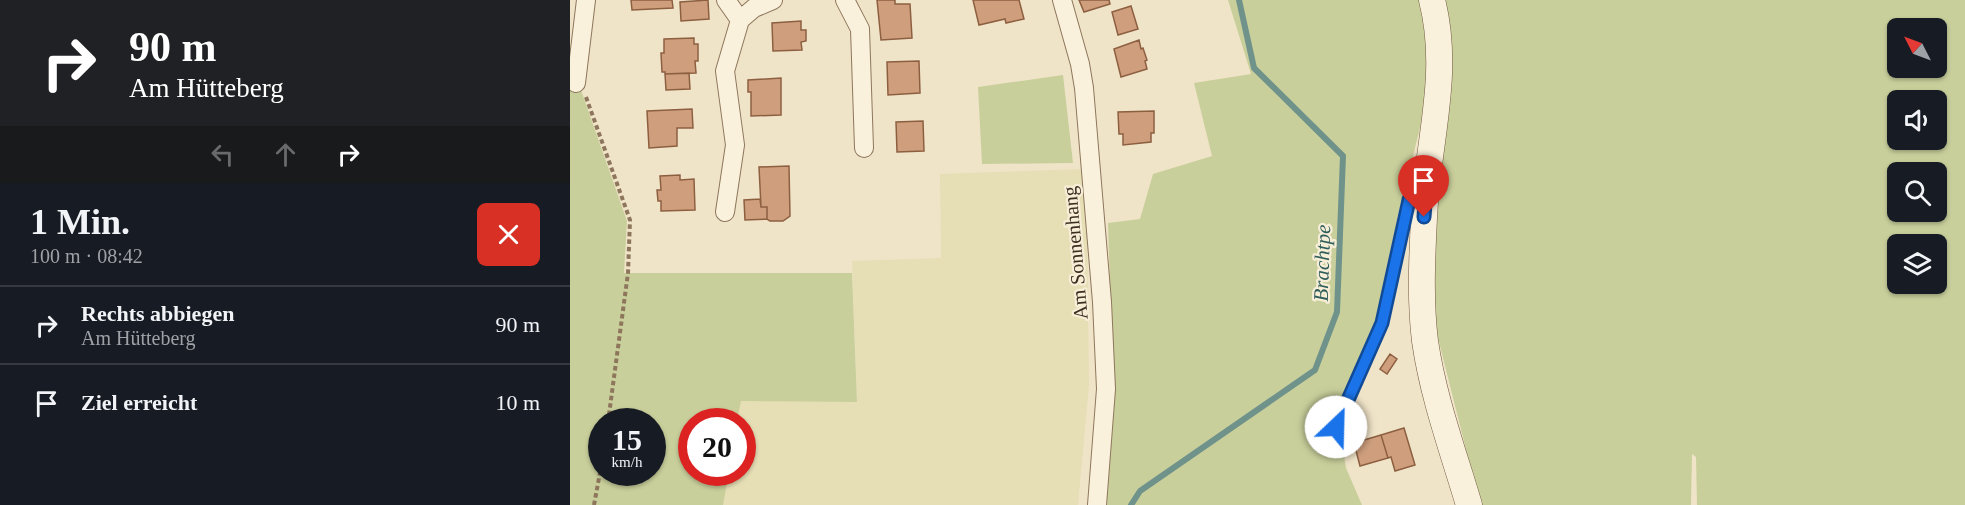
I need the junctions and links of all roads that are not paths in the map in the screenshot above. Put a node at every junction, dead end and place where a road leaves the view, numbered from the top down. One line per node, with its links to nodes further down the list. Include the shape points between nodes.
1 (586, 0): 8 (street)
2 (726, 0): 7 (street)
3 (772, 0): 7 (street)
4 (845, 0): 9 (street, via 860,29)
5 (1062, 0): 13 (street, Am Sonnenhang, via 1084,88 1102,302 1106,389)
6 (1432, 0): 10 (main road, via 1441,51)
7 (740, 20): 11 (street, via 725,71 735,145)
8 (576, 83)
9 (864, 148)
10 (1427, 176): 12 (lane, via 1409,200 1382,323); 14 (main road, via 1423,323 1442,416)
11 (725, 212)
12 (1336, 427)
13 (1096, 505)
14 (1469, 505)

